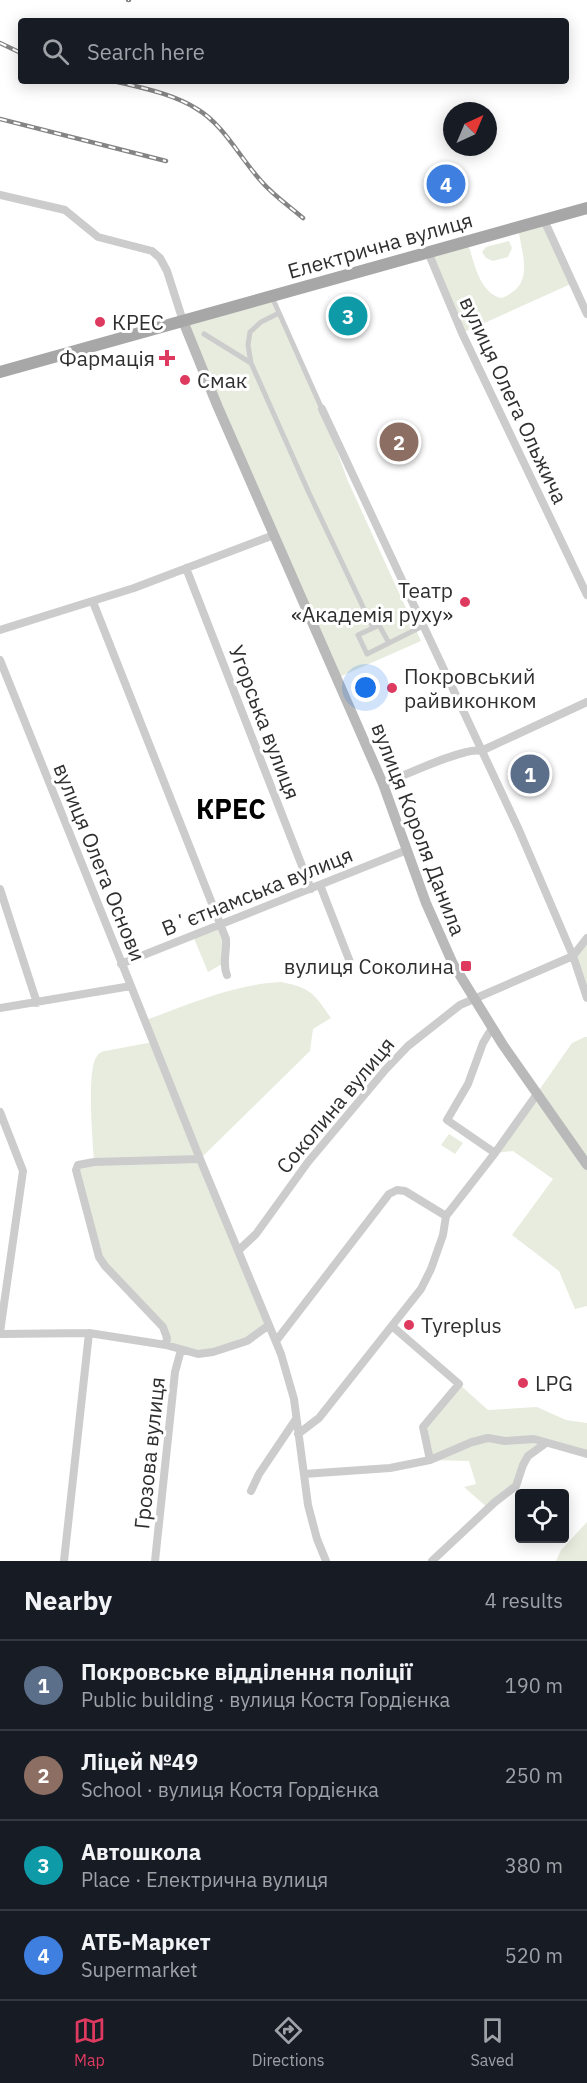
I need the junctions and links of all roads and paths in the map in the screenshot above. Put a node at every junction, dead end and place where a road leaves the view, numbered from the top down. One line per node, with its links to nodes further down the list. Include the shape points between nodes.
1 (0, 195): 8 (street, via 65,210 98,237 152,251 167,271)
2 (587, 208): 3 (main road, Електрична вулиця)
3 (544, 220): 4 (main road, Електрична вулиця); 7 (street)
4 (428, 252): 5 (main road, Електрична вулиця); 15 (street, вулиця Олега Ольжича, via 462,333)
5 (271, 296): 6 (street); 8 (main road, Електрична вулиця)
6 (279, 313): 10 (street, via 250,332); 12 (street)
7 (587, 314)
8 (183, 321): 11 (main road, Електрична вулиця); 13 (main road, вулиця Короля Данила)
9 (204, 334): 10 (street)
10 (251, 363): 18 (street)
11 (0, 372)
12 (322, 409): 17 (street)
13 (274, 535): 14 (street); 24 (main road, вулиця Короля Данила)
14 (186, 568): 16 (street); 28 (street, Угорська вулиця)
15 (587, 595)
16 (93, 602): 19 (street); 29 (street)
17 (423, 626): 20 (street); 23 (street)
18 (373, 628): 20 (street, via 379,625); 20 (street, via 358,635 367,654)
19 (0, 630)
20 (389, 643)
21 (0, 660): 33 (street, вулиця Олега Основи)
22 (587, 702): 23 (street)
23 (481, 751): 24 (street, via 462,753); 31 (street)
24 (383, 784): 25 (main road, вулиця Короля Данила)
25 (407, 850): 26 (street, Вʼєтнамська вулиця); 37 (main road, вулиця Короля Данила, via 436,929)
26 (320, 885): 28 (street, Вʼєтнамська вулиця); 32 (street)
27 (0, 889): 38 (street)
28 (311, 889): 29 (street, Вʼєтнамська вулиця)
29 (221, 925): 33 (street, Вʼєтнамська вулиця); 34 (street, via 226,939)
30 (587, 939): 31 (street)
31 (573, 956): 36 (street); 37 (street, Соколина вулиця)
32 (350, 962)
33 (121, 964): 35 (street, вулиця Олега Основи)
34 (227, 975)
35 (131, 986): 38 (street, вулиця Олега Основи); 44 (street)
36 (587, 998)
37 (474, 1000): 40 (main road, вулиця Короля Данила); 47 (street, Соколина вулиця, via 450,1011 386,1069 308,1162 256,1234)
38 (37, 1003): 39 (street, вулиця Олега Основи)
39 (0, 1008)
40 (492, 1028): 41 (main road, вулиця Короля Данила); 43 (street, via 468,1084 447,1120)
41 (537, 1094): 43 (street); 45 (main road, вулиця Короля Данила)
42 (0, 1112): 50 (street, via 23,1171)
43 (495, 1153): 46 (street)
44 (200, 1159): 47 (street); 53 (street, via 94,1162 78,1165 76,1170 99,1257 163,1327)
45 (587, 1165)
46 (446, 1216): 49 (street, via 431,1269 421,1289); 52 (street, via 405,1191 389,1194)
47 (239, 1250): 48 (street)
48 (269, 1325): 52 (street); 54 (street, via 247,1341 213,1352)
49 (392, 1326): 56 (street, via 319,1418); 59 (street, via 459,1384 423,1427)
50 (0, 1333): 51 (street)
51 (89, 1333): 53 (street); 62 (street)
52 (276, 1341): 55 (street, via 288,1375)
53 (166, 1345): 54 (street)
54 (181, 1350): 63 (street, Грозова вулиця, via 175,1372)
55 (296, 1419): 56 (street); 61 (street)
56 (298, 1434): 60 (street)
57 (546, 1443): 58 (street); 59 (street, via 488,1438); 65 (street, via 528,1456 516,1486)
58 (587, 1454)
59 (430, 1460): 60 (street, via 374,1471)
60 (304, 1474): 64 (street, via 311,1517)
61 (251, 1491)
62 (64, 1561)
63 (155, 1561)
64 (326, 1561)
65 (432, 1561)

